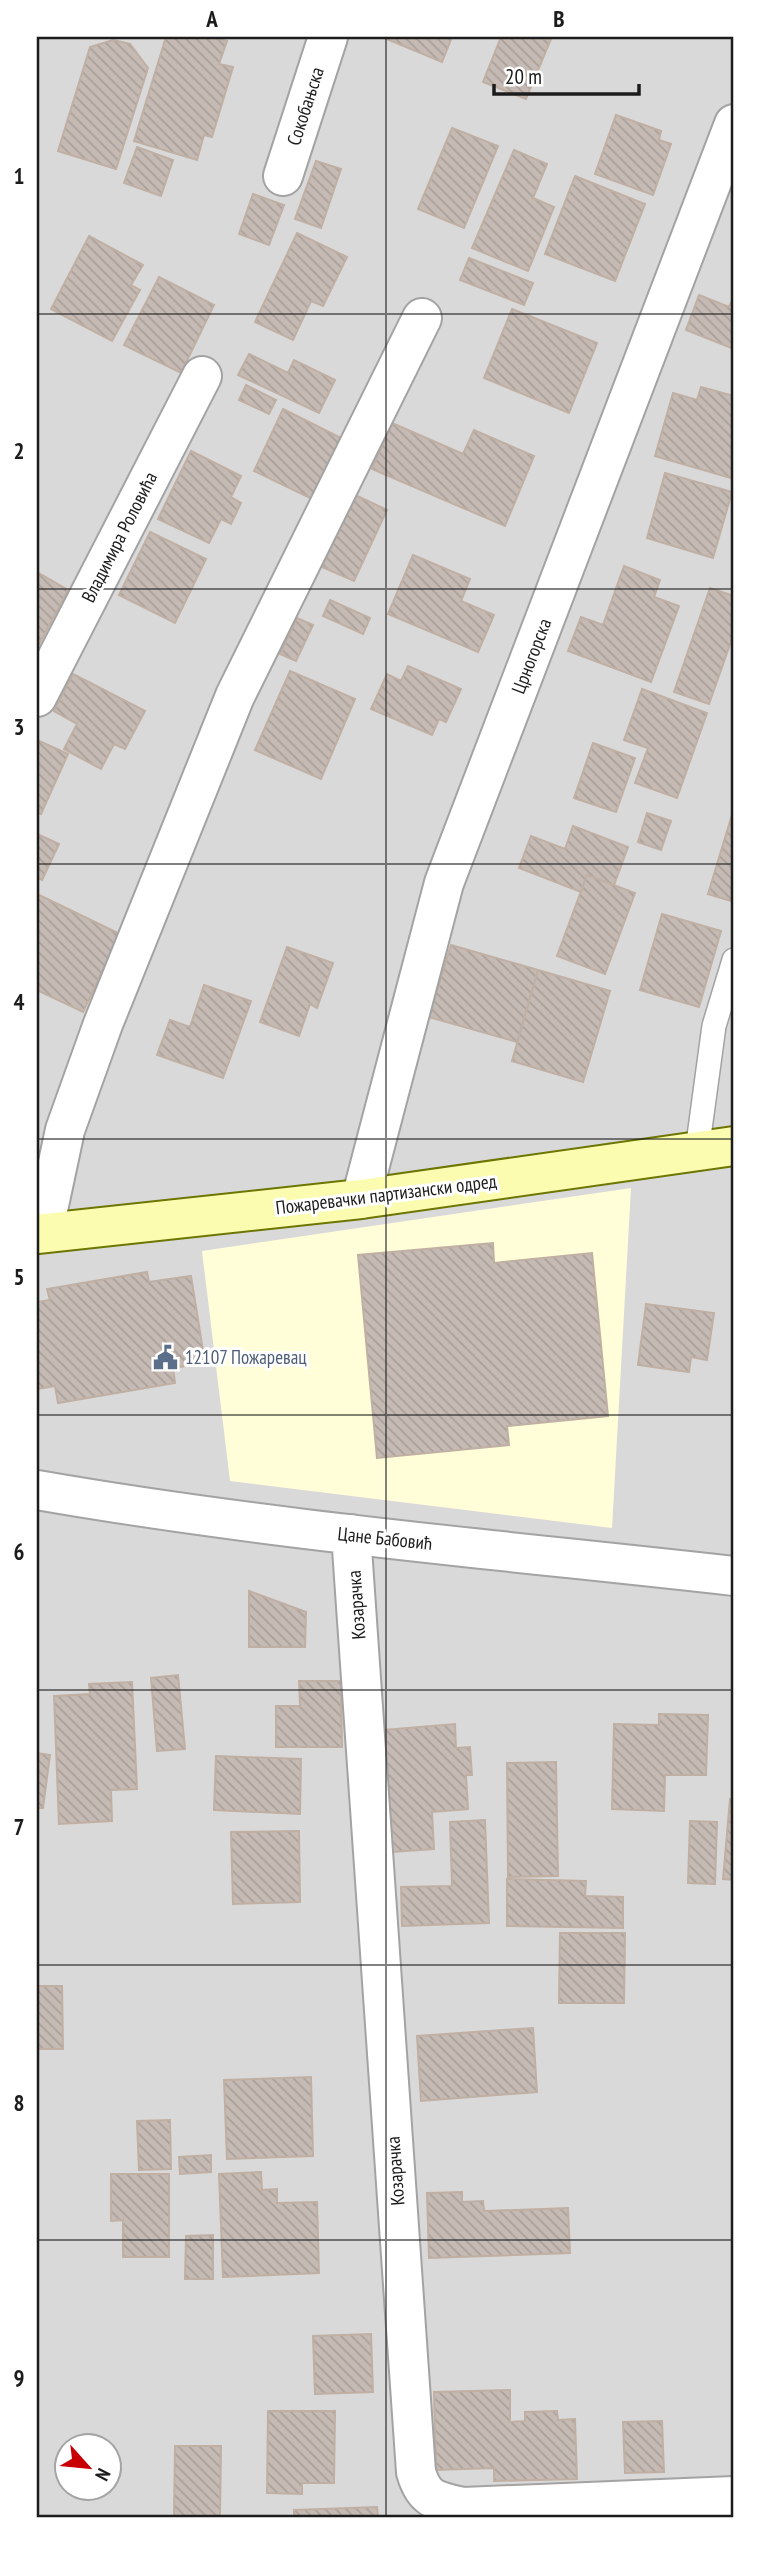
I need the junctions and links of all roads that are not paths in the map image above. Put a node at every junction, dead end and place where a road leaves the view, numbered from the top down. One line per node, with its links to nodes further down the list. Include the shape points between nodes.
1 (328, 37): 3 (street, Сокобањска)
2 (734, 124): 10 (street, Црногорска, via 444,883)
3 (283, 176)
4 (422, 318): 11 (street, via 230,709 98,1035 65,1130)
5 (202, 376): 6 (street, Владимира Роловића)
6 (37, 697)
7 (734, 960): 9 (lane, via 714,1026)
8 (734, 1146): 9 (street, Пожаревачки партизански одред)
9 (697, 1151): 10 (street, Пожаревачки партизански одред)
10 (361, 1199): 11 (street, Пожаревачки партизански одред)
11 (40, 1234)
12 (37, 1490): 13 (street, Цане Бабовић)
13 (351, 1534): 14 (street, Цане Бабовић); 15 (street, Козарачка, via 420,2486 442,2503 463,2507)
14 (734, 1576)
15 (734, 2496)

